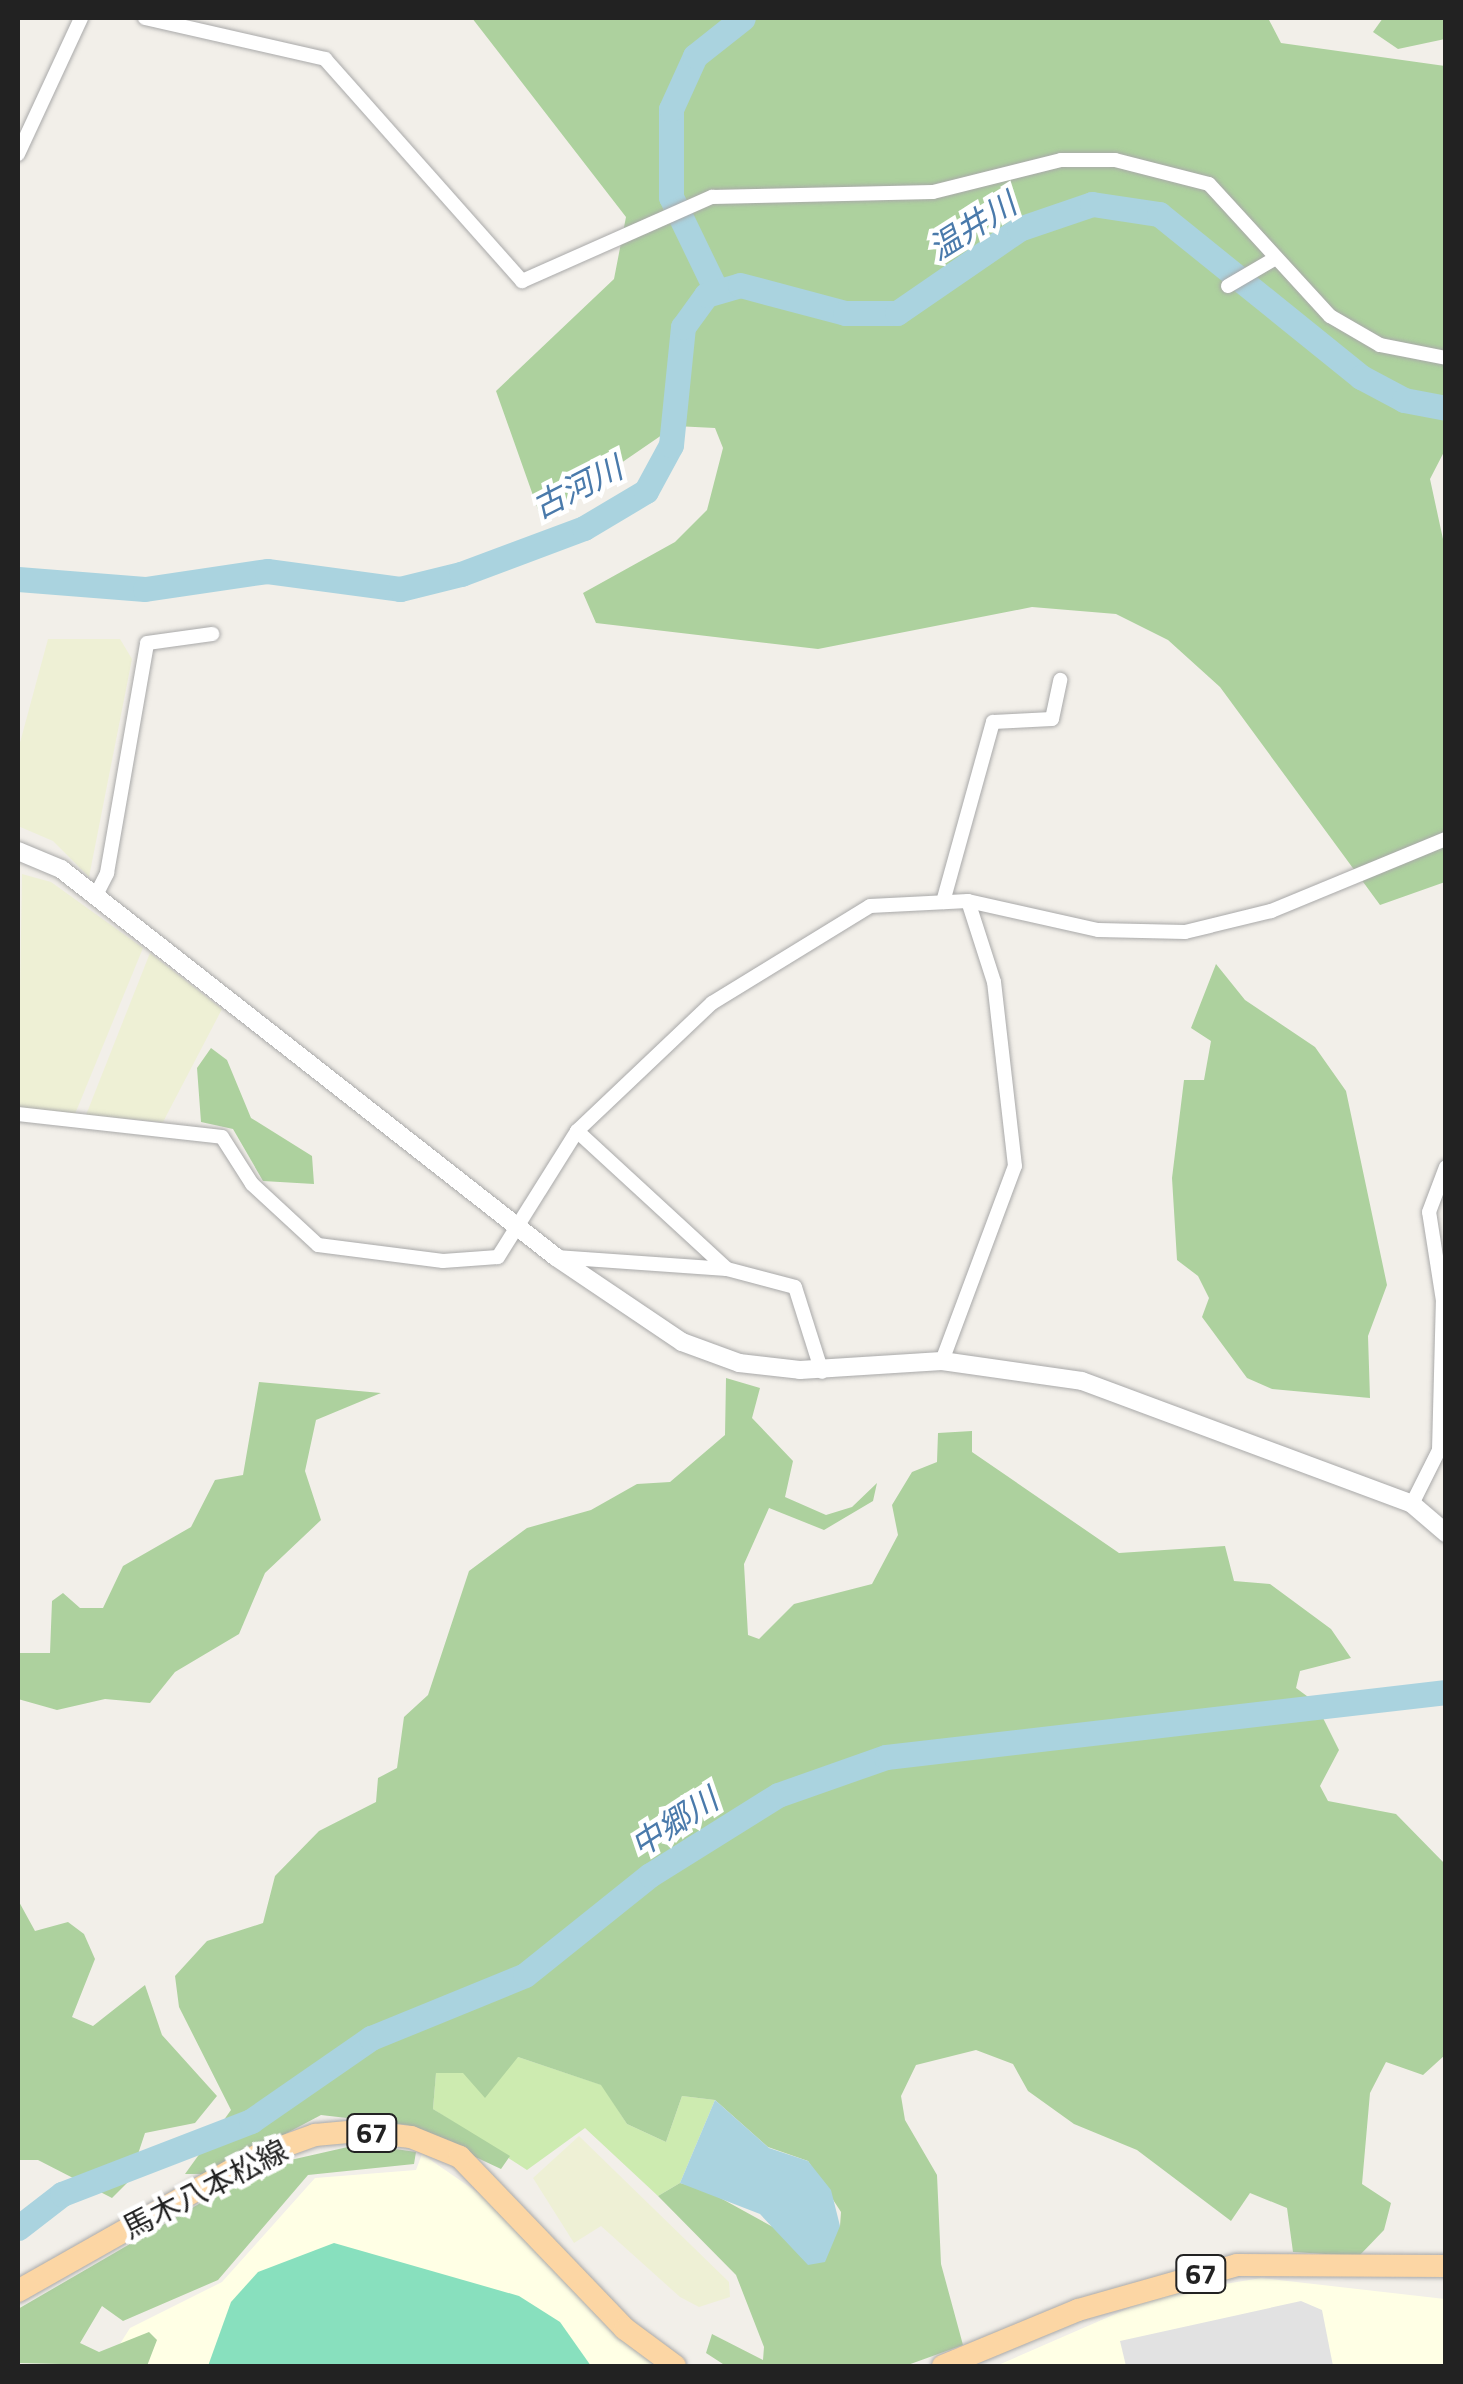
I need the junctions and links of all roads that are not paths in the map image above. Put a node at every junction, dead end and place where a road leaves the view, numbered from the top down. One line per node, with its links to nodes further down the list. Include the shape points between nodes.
1 (81, 18): 3 (street)
2 (145, 18): 4 (street, via 325,59 522,280 696,201 933,192 1061,160 1116,160 1210,184)
3 (18, 154)
4 (1272, 260): 5 (street); 6 (street, via 1356,333)
5 (1228, 286)
6 (1446, 358)
7 (212, 634): 11 (street, via 146,643 108,873)
8 (1060, 680): 13 (street, via 1052,720 993,722)
9 (1446, 839): 12 (street, via 1271,911 1186,932 1098,930)
10 (18, 851): 11 (street)
11 (96, 895): 17 (street)
12 (968, 900): 13 (street); 20 (street, via 994,982 1015,1166)
13 (944, 902): 15 (street, via 870,906 809,936 712,1002)
14 (18, 1114): 17 (street, via 222,1137 276,1210 318,1245 443,1261 498,1257)
15 (577, 1131): 17 (street); 19 (street)
16 (1446, 1167): 22 (street, via 1428,1212 1443,1301 1439,1450)
17 (514, 1224): 18 (street)
18 (556, 1257): 19 (street); 21 (street, via 682,1342 739,1364)
19 (727, 1269): 21 (street, via 795,1286)
20 (942, 1361): 21 (street); 22 (street, via 1082,1381)
21 (822, 1372)
22 (1412, 1504): 23 (street)
23 (1446, 1532)
24 (1446, 2266): 26 (main road, 67, via 1237,2265 1078,2310)
25 (18, 2291): 27 (main road, 馬木八本松線 / 67, via 257,2156 315,2134 359,2132 411,2138 460,2158 625,2329)
26 (971, 2361): 28 (main road, 67)
27 (675, 2366)
28 (943, 2366)

